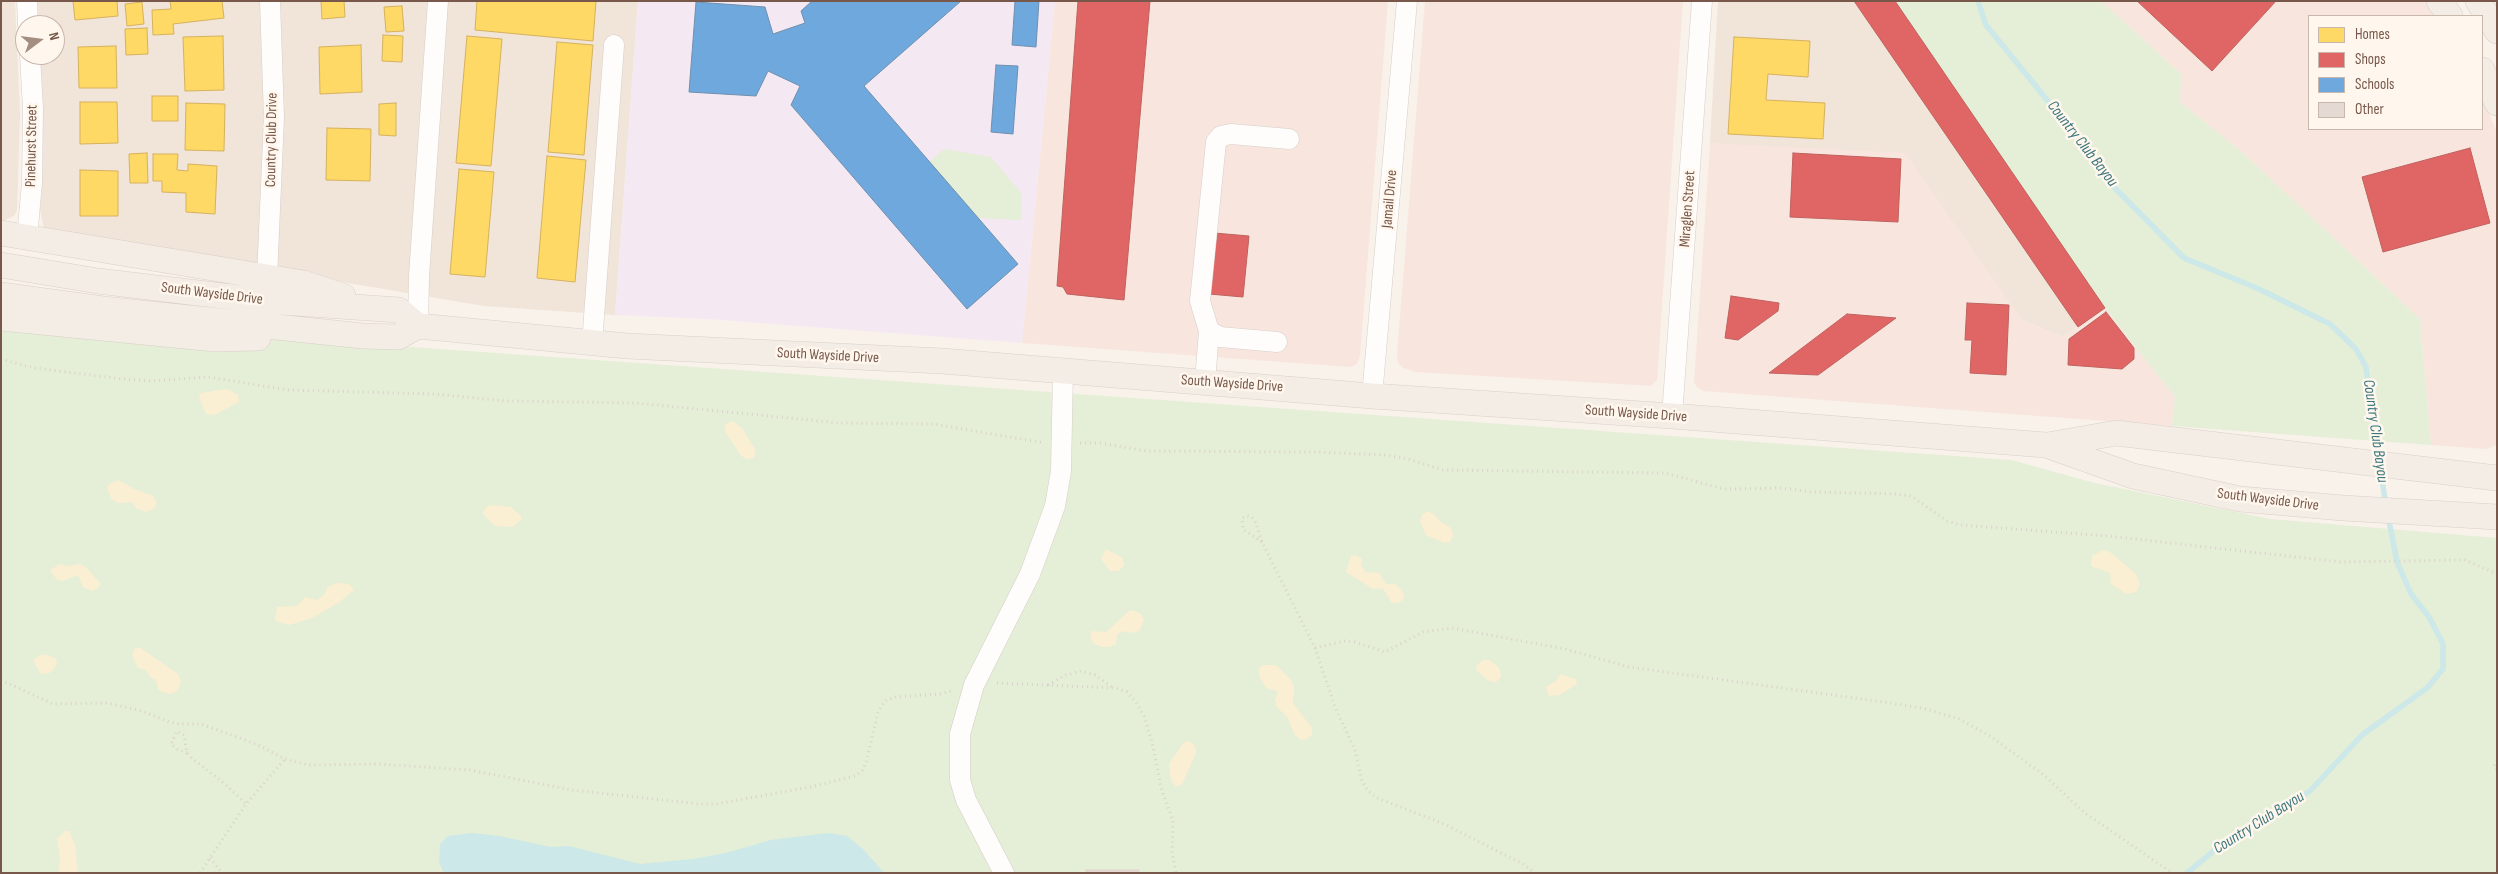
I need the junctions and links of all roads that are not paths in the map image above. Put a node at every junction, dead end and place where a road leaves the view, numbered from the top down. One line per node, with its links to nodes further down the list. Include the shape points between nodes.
1 (27, 1): 8 (street)
2 (270, 1): 19 (street, Country Club Drive, via 274,117)
3 (438, 1): 23 (street)
4 (1407, 1): 30 (street, Jamail Drive)
5 (1702, 1): 31 (street, Miraglen Street)
6 (2439, 1): 9 (main road)
7 (2478, 1): 10 (main road)
8 (28, 15)
9 (2449, 15)
10 (2497, 31)
11 (614, 45): 27 (street)
12 (31, 65): 17 (street, Pinehurst Street, via 32,183)
13 (2483, 72): 14 (main road)
14 (2496, 94)
15 (1288, 138): 24 (street, via 1231,134 1216,142 1200,301)
16 (1, 233): 17 (main road)
17 (27, 238): 19 (main road)
18 (1, 265): 21 (main road, South Wayside Drive, via 98,281 246,298)
19 (267, 278): 21 (main road, via 303,283)
20 (1, 295): 25 (main road, South Wayside Drive)
21 (379, 308): 23 (main road, South Wayside Drive, via 399,310)
22 (1, 318): 25 (main road, via 215,339)
23 (418, 326): 25 (main road, South Wayside Drive, via 398,337); 27 (main road, South Wayside Drive)
24 (1209, 331): 26 (street, via 1220,337); 29 (street)
25 (363, 336)
26 (1277, 342)
27 (592, 344): 28 (main road, South Wayside Drive, via 942,361)
28 (1063, 371): 29 (main road, South Wayside Drive); 35 (street, via 1061,471 1055,506 1018,600 974,685 960,734 960,780 966,800)
29 (1205, 382): 30 (main road, South Wayside Drive)
30 (1372, 396): 31 (main road, South Wayside Drive)
31 (1672, 416): 32 (main road, South Wayside Drive)
32 (2046, 445): 33 (main road, South Wayside Drive, via 2116,433); 34 (main road, South Wayside Drive, via 2132,476 2230,497 2343,508)
33 (2497, 478)
34 (2497, 517)
35 (1004, 873)

